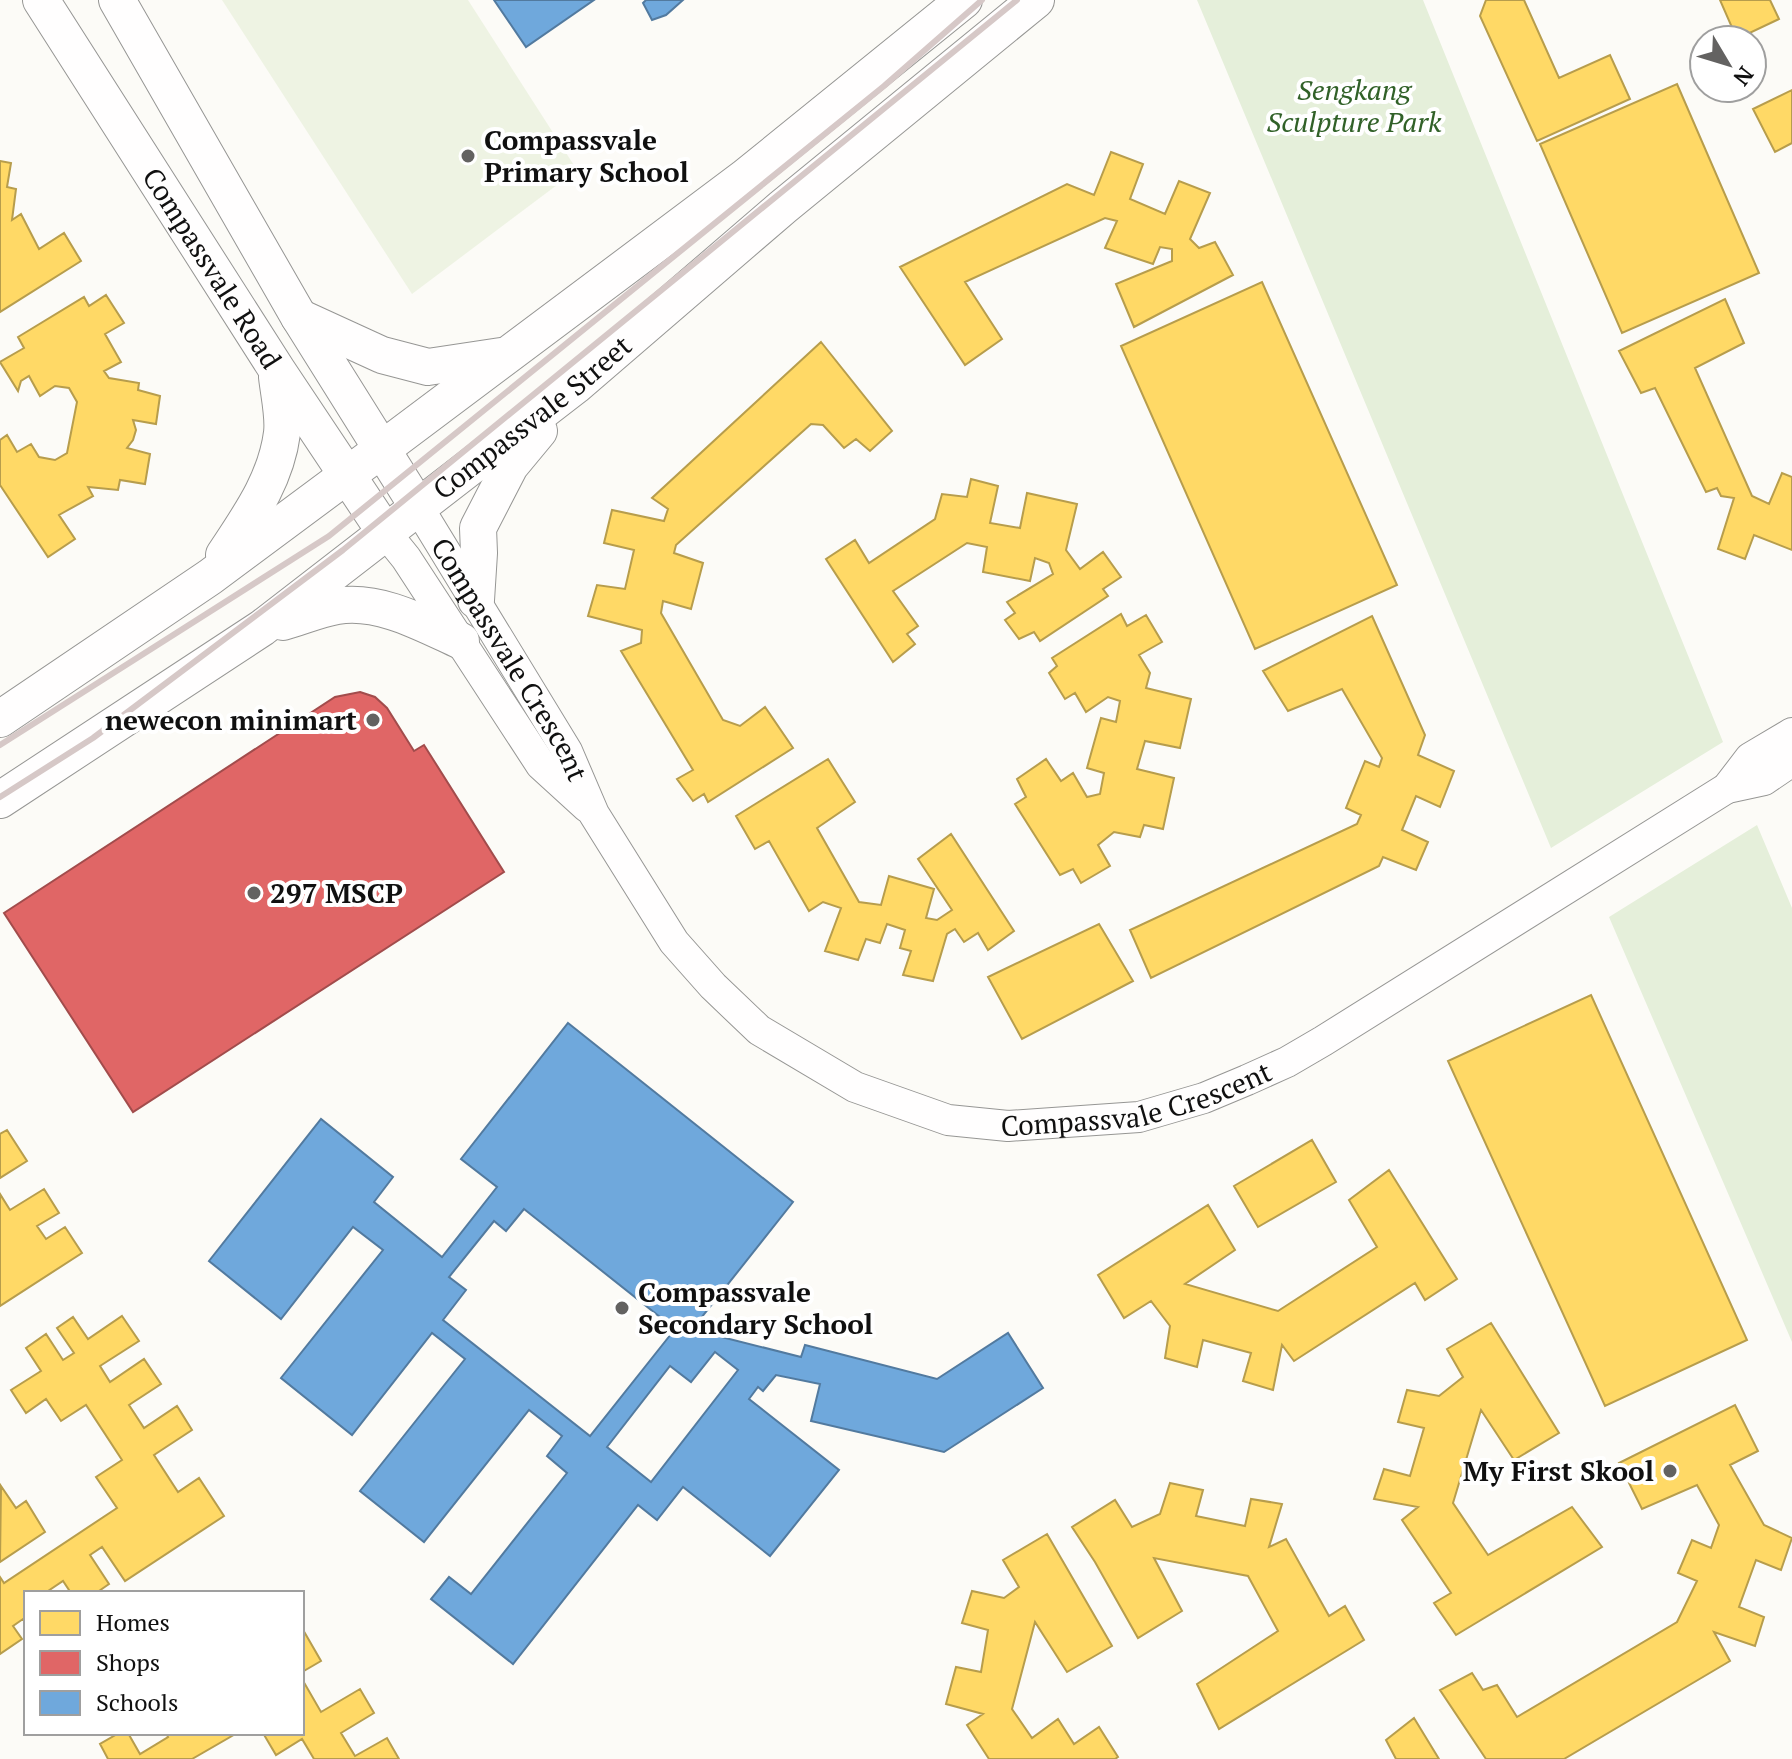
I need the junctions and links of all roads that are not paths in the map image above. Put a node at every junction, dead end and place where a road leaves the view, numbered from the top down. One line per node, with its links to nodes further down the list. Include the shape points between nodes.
1 (41, 0): 7 (street, Compassvale Road)
2 (117, 0): 5 (street, Compassvale Road)
3 (964, 0): 6 (street, via 744,178)
4 (1036, 0): 8 (street, Compassvale Street)
5 (299, 317): 6 (street, via 382,355 428,367); 9 (street, Compassvale Road)
6 (507, 356): 9 (street)
7 (277, 370): 10 (street, Compassvale Road); 13 (street, via 283,430 275,464 260,500)
8 (575, 386): 11 (street, Compassvale Street); 14 (street, via 510,466 478,528)
9 (381, 450): 10 (street); 11 (street, Compassvale Road)
10 (347, 475): 12 (street, Compassvale Road); 13 (street)
11 (418, 507): 12 (street, Compassvale Street); 14 (street, Compassvale Crescent)
12 (385, 532): 15 (street, Compassvale Street); 16 (street, Compassvale Crescent)
13 (210, 577): 17 (street)
14 (476, 600): 22 (street, Compassvale Crescent, via 567,751)
15 (262, 628): 16 (street, via 339,606 399,613); 21 (street, Compassvale Street)
16 (461, 641): 22 (street, Compassvale Crescent, via 541,765)
17 (0, 719)
18 (1792, 733): 20 (street, Compassvale Crescent, via 1750,758)
19 (1792, 761): 20 (street, Compassvale Crescent, via 1764,780)
20 (1727, 788): 22 (street, Compassvale Crescent, via 1287,1062 1204,1098 1139,1117 1008,1126 948,1120 855,1087 759,1030 674,942)
21 (0, 800)
22 (594, 814)

